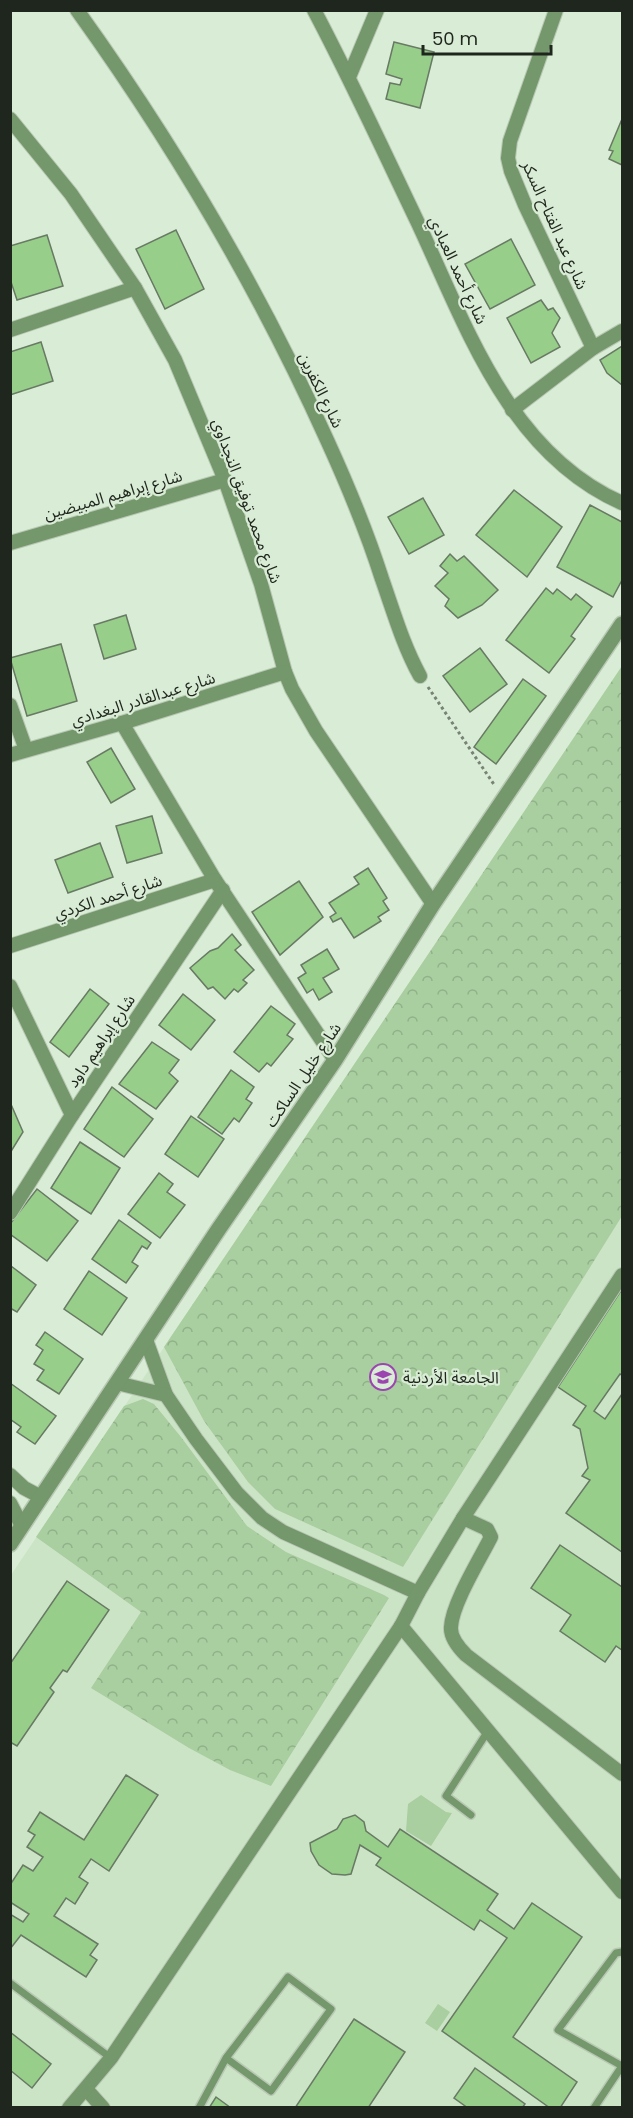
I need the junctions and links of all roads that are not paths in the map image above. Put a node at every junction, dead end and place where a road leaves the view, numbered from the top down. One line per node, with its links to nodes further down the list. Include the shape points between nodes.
1 (77, 10): 17 (street, شارع الكفرين, via 176,157 274,332 357,509 405,648)
2 (314, 10): 5 (street, شارع أحمد العبادي)
3 (377, 10): 5 (street)
4 (556, 10): 10 (street, شارع عبد الفتاح السكر, via 510,141 508,158 525,204)
5 (349, 77): 11 (street, شارع أحمد العبادي, via 482,361)
6 (10, 119): 7 (street, شارع محمد توفيق النجداوي, via 71,194)
7 (135, 288): 8 (street); 12 (street, شارع محمد توفيق النجداوي, via 175,360)
8 (10, 330)
9 (622, 331): 10 (street)
10 (593, 348): 11 (street)
11 (512, 410): 13 (street, شارع أحمد العبادي, via 561,464 602,494)
12 (225, 480): 14 (street, شارع إبراهيم المبيضين); 16 (street, شارع محمد توفيق النجداوي, via 261,584)
13 (622, 503)
14 (10, 543)
15 (622, 624): 23 (street, شارع خليل الساكت)
16 (285, 672): 19 (street, شارع عبدالقادر البغدادي); 23 (street, شارع محمد توفيق النجداوي, via 316,730)
17 (420, 676)
18 (10, 705): 20 (street)
19 (122, 723): 20 (street, شارع عبدالقادر البغدادي); 22 (street)
20 (26, 750): 21 (street, شارع عبدالقادر البغدادي)
21 (10, 755)
22 (219, 885): 24 (street, شارع أحمد الكردي); 26 (street); 27 (street, شارع إبراهيم داود)
23 (434, 904): 26 (street, شارع خليل الساكت)
24 (10, 946)
25 (10, 986): 27 (street)
26 (335, 1060): 30 (street, شارع خليل الساكت)
27 (72, 1115): 28 (street, شارع إبراهيم داود)
28 (10, 1213)
29 (622, 1275): 36 (street)
30 (146, 1340): 31 (street, شارع خليل الساكت); 32 (street)
31 (117, 1383): 32 (street); 34 (street, شارع خليل الساكت)
32 (166, 1395): 39 (street, via 222,1474 262,1518 283,1532)
33 (10, 1475): 34 (street)
34 (41, 1497): 37 (street, شارع خليل الساكت)
35 (10, 1503): 37 (street)
36 (464, 1518): 39 (street); 42 (street, via 487,1529 491,1537 452,1620 458,1647)
37 (22, 1526): 38 (street, شارع خليل الساكت)
38 (10, 1544)
39 (418, 1593): 40 (street)
40 (401, 1626): 41 (street); 47 (street)
41 (488, 1731): 43 (lane, via 446,1796); 44 (street)
42 (622, 1774)
43 (471, 1815)
44 (622, 1892)
45 (622, 1952): 49 (lane, via 616,1953 558,2030)
46 (10, 1983): 47 (lane)
47 (111, 2058): 50 (street)
48 (226, 2058): 48 (lane, via 288,1977 331,2009 271,2091); 53 (lane)
49 (622, 2066): 54 (lane)
50 (86, 2089): 51 (street); 52 (street)
51 (69, 2108)
52 (103, 2108)
53 (199, 2108)
54 (594, 2108)

